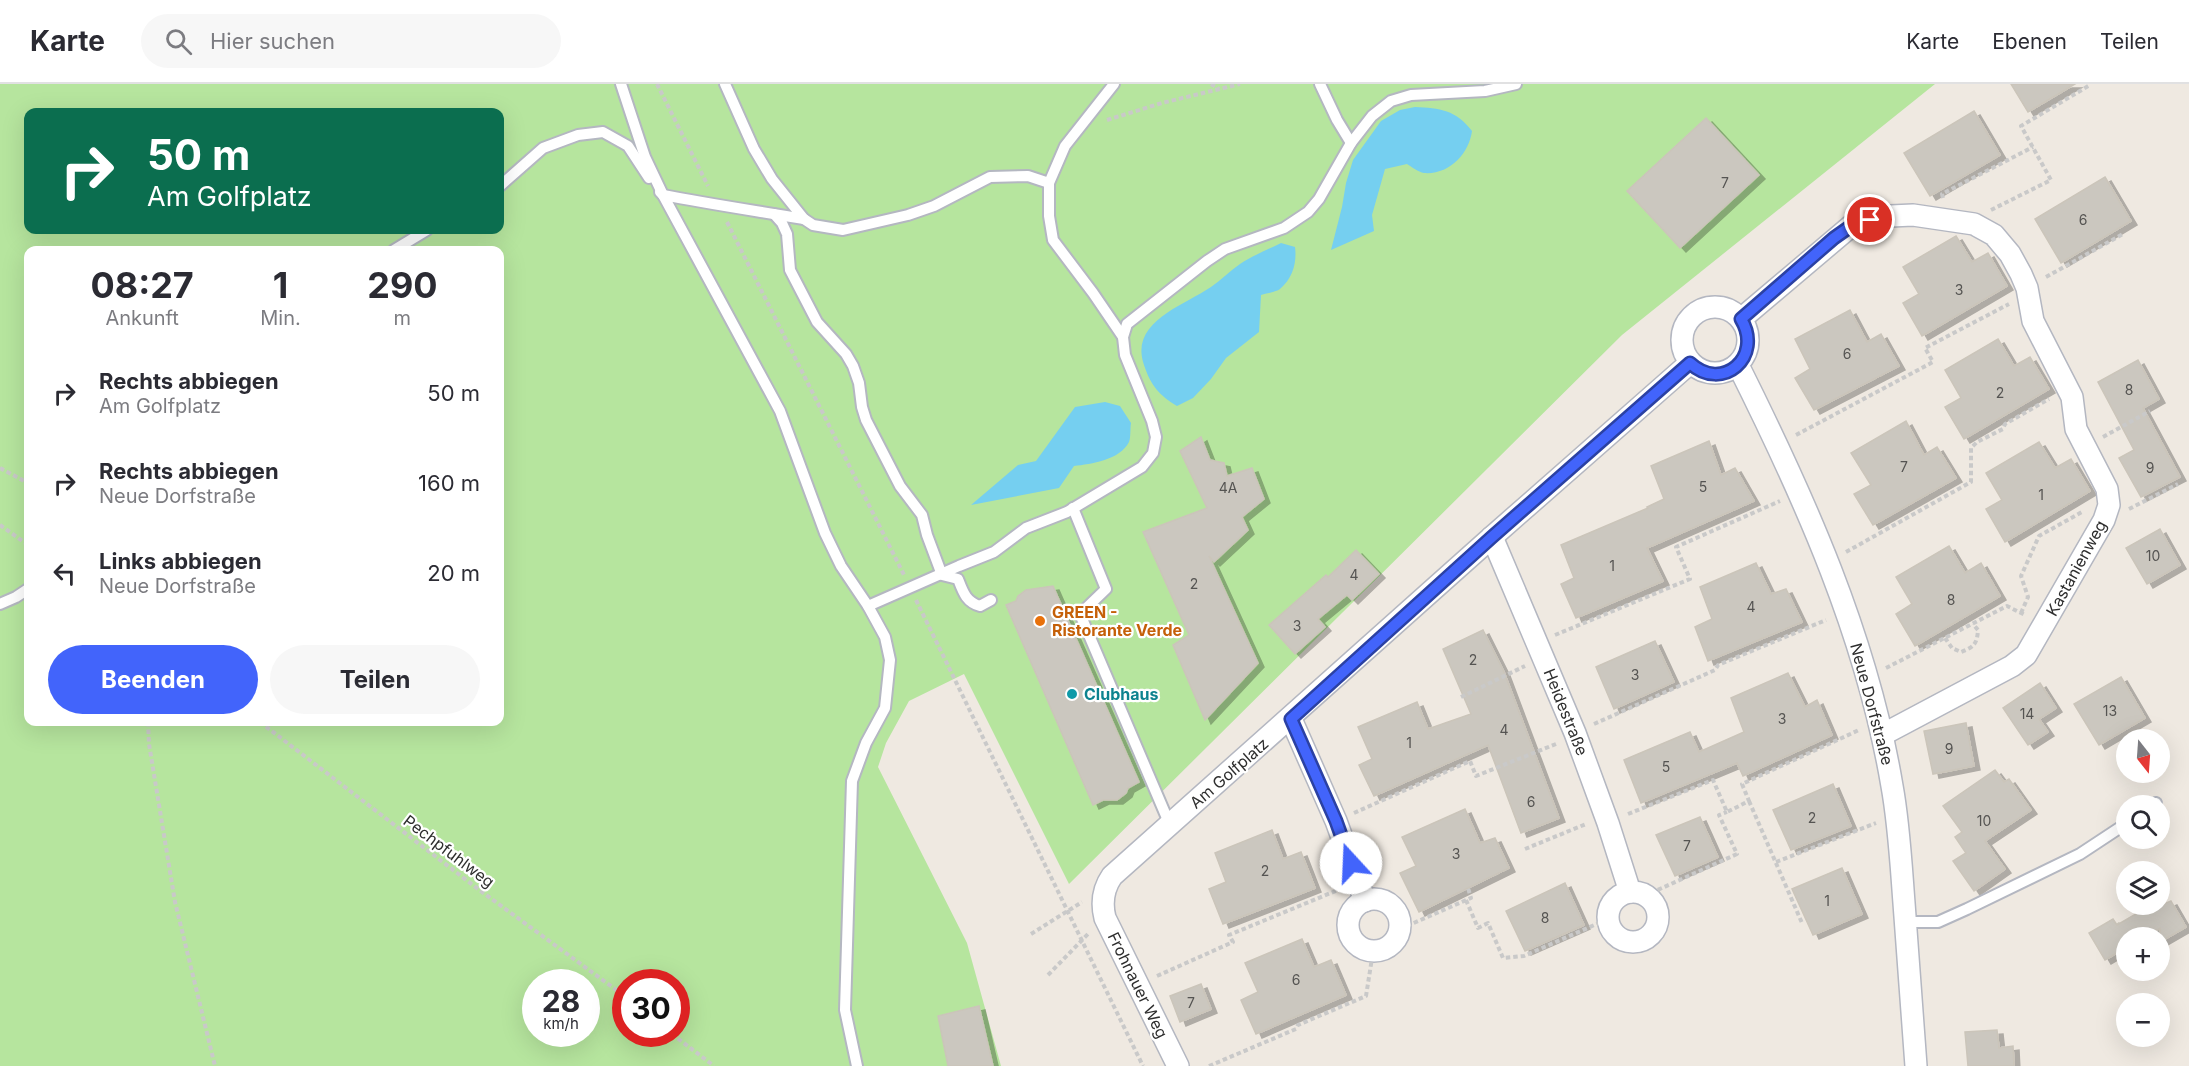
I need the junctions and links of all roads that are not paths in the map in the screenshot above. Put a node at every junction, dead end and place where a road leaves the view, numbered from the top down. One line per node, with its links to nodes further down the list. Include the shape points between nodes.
1 (621, 84): 9 (lane, via 645,157)
2 (725, 84): 11 (lane, via 766,169)
3 (1114, 84): 8 (lane, via 1065,146)
4 (1320, 84): 6 (lane)
5 (1516, 84): 6 (lane, via 1485,91 1411,95 1392,101 1372,116)
6 (1351, 143): 15 (lane, via 1308,212 1284,228 1225,249 1207,261 1127,324)
7 (504, 182): 9 (lane, via 543,148 578,135 603,132 628,146)
8 (1049, 183): 11 (lane, via 1028,176 990,177 934,206 843,230 813,225); 15 (lane, via 1053,240)
9 (663, 195): 10 (lane); 24 (lane, via 780,411 825,533)
10 (774, 214): 11 (lane); 20 (lane, via 787,234 790,270 817,322 854,366 866,420 900,486 922,515)
11 (804, 219)
12 (420, 234): 13 (lane)
13 (401, 246)
14 (1741, 319): 16 (street, via 1732,311 1716,307 1693,315 1682,341); 17 (street, via 1749,340 1747,352); 26 (street, Kastanienweg, via 1851,226 1913,215 1974,224 1994,235 2010,254 2027,291 2033,321 2072,397 2076,429 2109,497 2104,520 2026,655 2012,666)
15 (1123, 337): 18 (lane, via 1125,355 1152,421 1156,437 1153,453 1126,478)
16 (1690, 363): 17 (street, via 1715,374); 19 (street, Am Golfplatz)
17 (1738, 365): 26 (street, Neue Dorfstraße, via 1779,445 1828,562)
18 (1073, 508): 20 (lane, via 1026,528 994,552); 27 (lane, via 1106,589 1080,614)
19 (1492, 537): 25 (street, Am Golfplatz); 30 (street, Heidestraße)
20 (942, 575): 22 (lane, via 958,579 970,603 980,606); 24 (lane)
21 (24, 592): 23 (lane)
22 (991, 600)
23 (0, 604)
24 (868, 606): 33 (lane, via 885,637 890,660 885,708 852,781 845,1010)
25 (1291, 719): 27 (street, Am Golfplatz); 29 (street)
26 (1880, 728): 32 (street, Neue Dorfstraße, via 1897,815)
27 (1171, 825): 31 (street, Am Golfplatz, via 1112,876)
28 (2116, 830): 32 (lane, via 2080,854 1938,922)
29 (1362, 892): 29 (street, via 1349,916 1348,934 1361,949 1373,952 1395,941 1400,929 1399,916 1390,904)
30 (1639, 894): 30 (street, Heidestraße, via 1620,895 1610,907 1608,919 1613,932 1624,940 1640,941 1650,936 1658,922 1654,902)
31 (1103, 906): 34 (street, Frohnauer Weg)
32 (1905, 922): 35 (street, Neue Dorfstraße)
33 (857, 1066)
34 (1178, 1066)
35 (1916, 1066)

